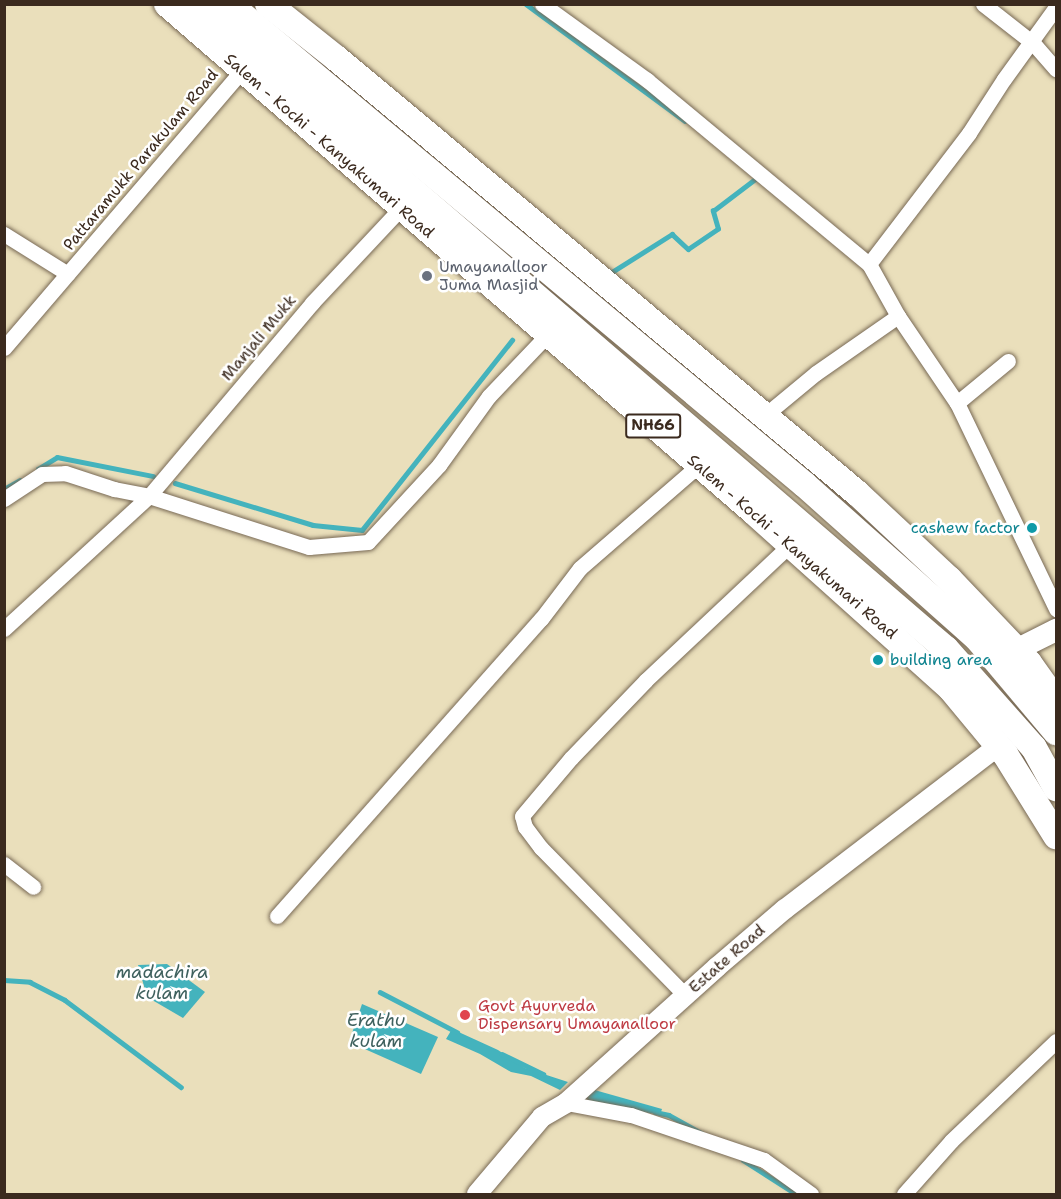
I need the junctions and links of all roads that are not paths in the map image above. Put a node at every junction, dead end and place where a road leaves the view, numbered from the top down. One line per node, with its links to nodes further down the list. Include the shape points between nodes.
1 (167, 4): 10 (highway, Salem - Kochi - Kanyakumari Road / NH66)
2 (196, 4): 32 (highway, via 946,650 1034,748)
3 (229, 4): 30 (highway, via 805,484 977,638)
4 (542, 4): 13 (street, via 647,80)
5 (983, 4): 8 (street)
6 (1056, 8): 8 (street)
7 (282, 9): 20 (highway)
8 (1033, 43): 9 (street); 13 (street)
9 (1056, 69)
10 (242, 70): 11 (highway, Salem - Kochi - Kanyakumari Road / NH66); 14 (street, Pattaramukk Parakulam Road)
11 (401, 208): 16 (highway, Salem - Kochi - Kanyakumari Road / NH66); 22 (street, Manjali Mukk, via 312,303)
12 (4, 234): 14 (street)
13 (869, 264): 15 (street)
14 (68, 274): 17 (street, Pattaramukk Parakulam Road)
15 (898, 316): 19 (street); 20 (street, via 816,373)
16 (547, 335): 21 (highway, Salem - Kochi - Kanyakumari Road / NH66); 22 (street, via 489,396 439,465 368,542 309,547)
17 (4, 348)
18 (1008, 361): 19 (street)
19 (957, 402): 25 (street)
20 (764, 417): 28 (highway, via 865,501 949,579)
21 (699, 465): 24 (highway, Salem - Kochi - Kanyakumari Road / NH66); 36 (street, via 580,568 541,619)
22 (149, 496): 23 (street, via 65,473 42,474); 26 (street, Manjali Mukk)
23 (4, 499)
24 (790, 544): 31 (highway, Salem - Kochi - Kanyakumari Road / NH66, via 951,689); 37 (street, via 646,680 522,816 525,827 541,848)
25 (1056, 609)
26 (4, 629)
27 (1056, 630): 28 (main road)
28 (1016, 650): 29 (highway)
29 (1056, 701)
30 (1056, 732)
31 (998, 746): 33 (highway, Salem - Kochi - Kanyakumari Road / NH66); 37 (street, Estate Road, via 785,909)
32 (1056, 788)
33 (1056, 836)
34 (4, 864): 35 (street)
35 (33, 887)
36 (277, 916)
37 (685, 995): 39 (street, Estate Road)
38 (1056, 1041): 42 (street, via 951,1142)
39 (566, 1103): 40 (street, Estate Road, via 542,1118); 41 (street, via 631,1115 764,1160)
40 (477, 1194)
41 (811, 1194)
42 (904, 1194)

